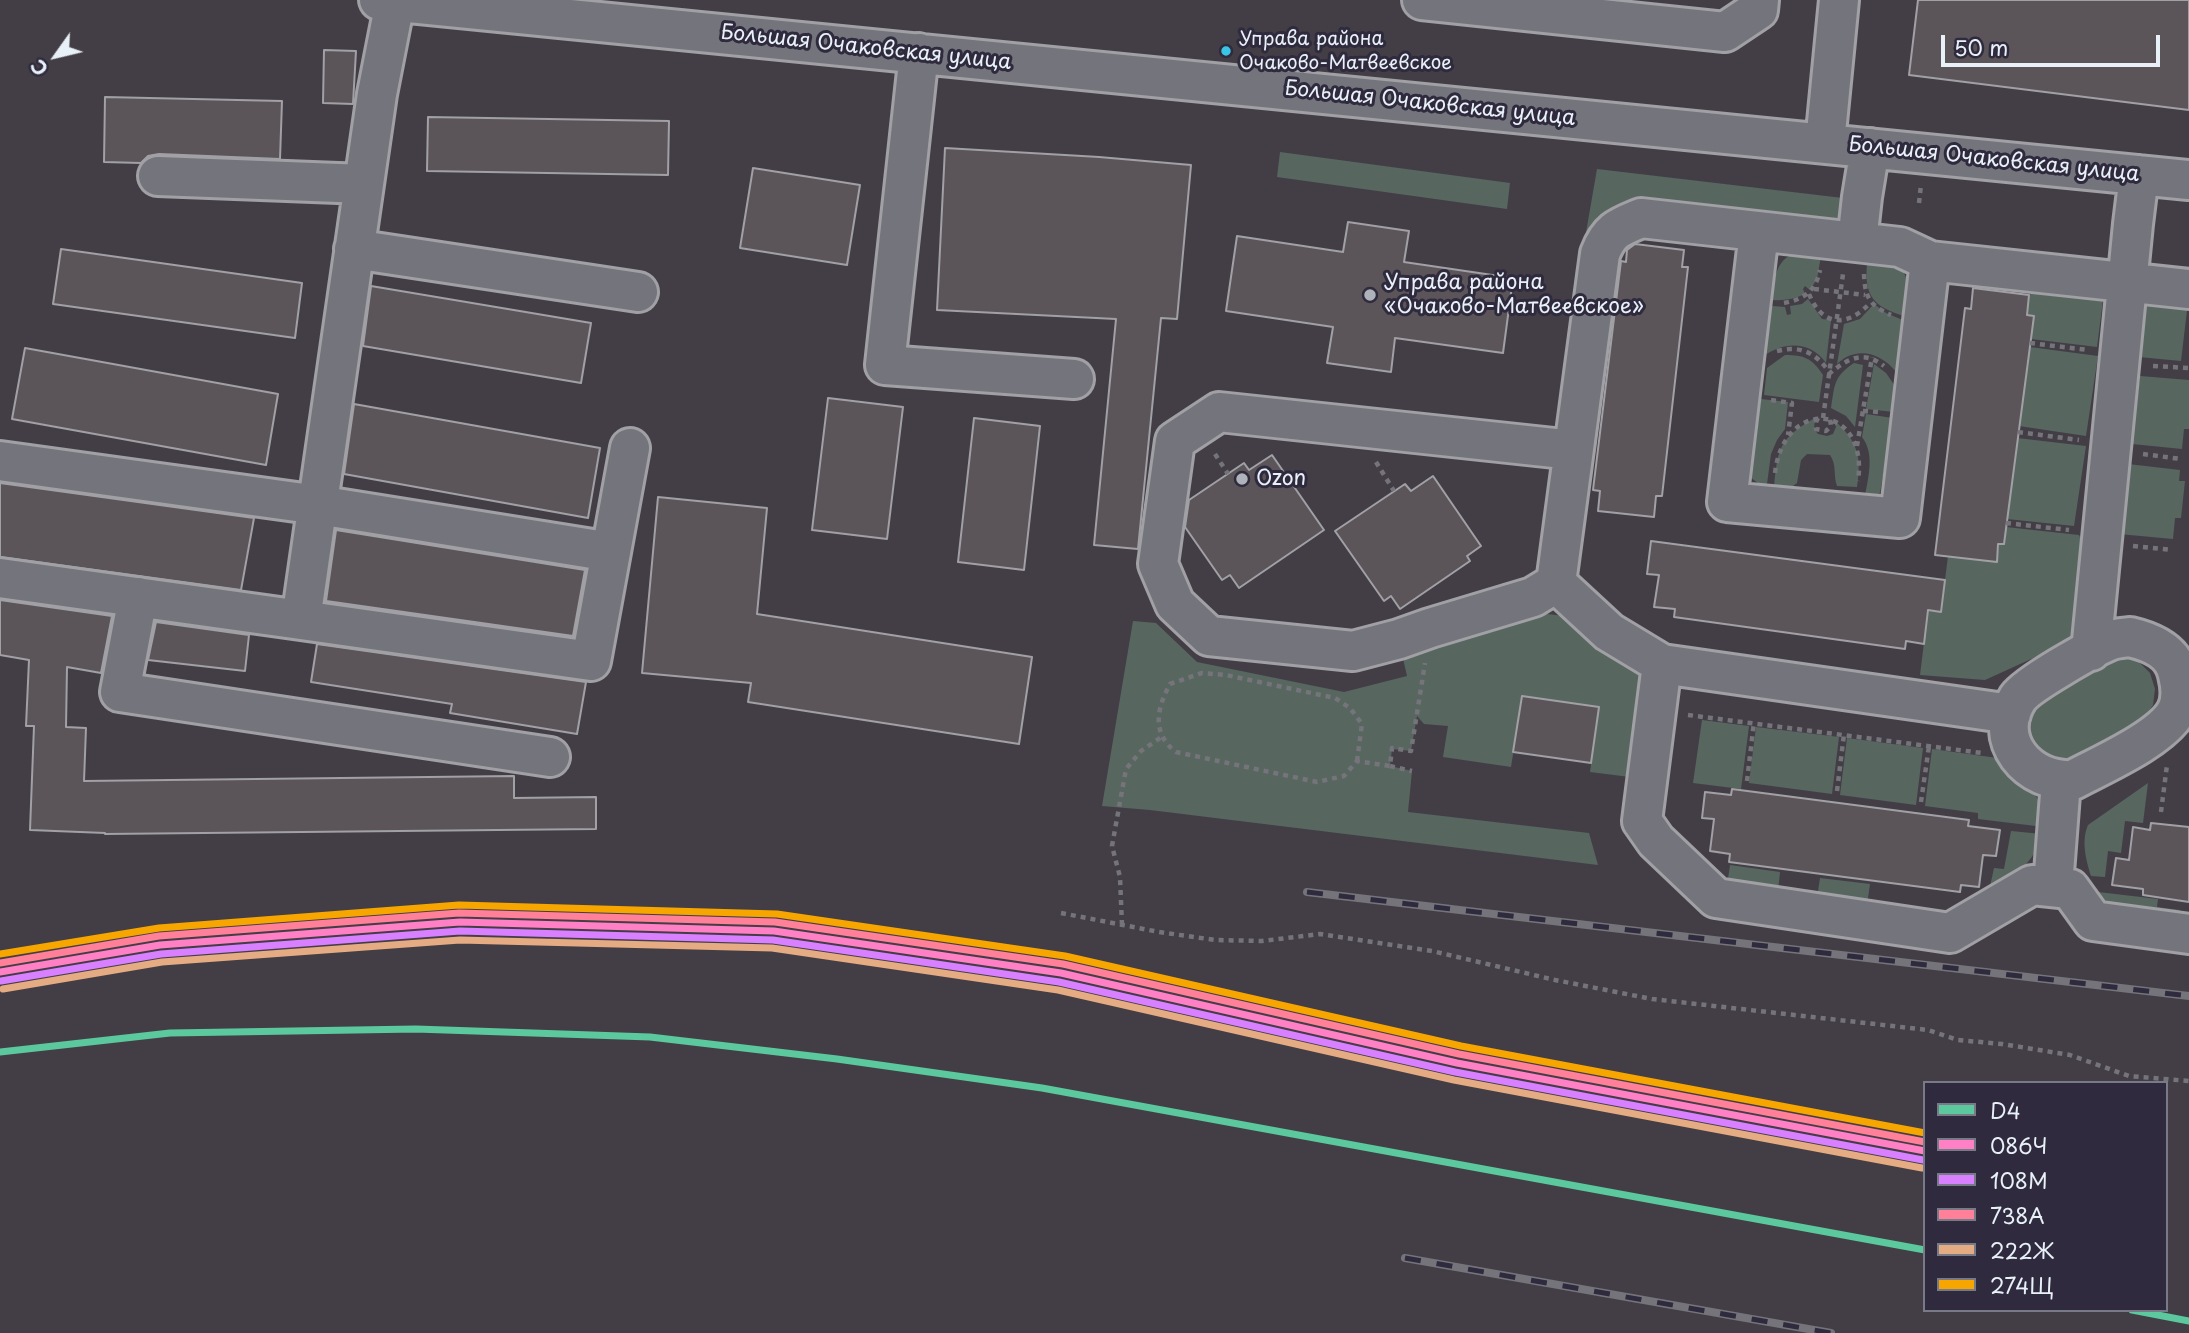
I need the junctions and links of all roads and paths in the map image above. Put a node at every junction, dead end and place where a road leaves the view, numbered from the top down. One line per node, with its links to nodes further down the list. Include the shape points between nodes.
1 (1422, 0): 2 (street, via 1725,32 1758,10)
2 (1759, 0)
3 (1839, 0): 6 (street)
4 (387, 1): 5 (street, Большая Очаковская улица); 11 (street)
5 (919, 53): 6 (street, Большая Очаковская улица); 36 (street, via 885,365)
6 (1825, 143): 7 (street, Большая Очаковская улица)
7 (1870, 148): 8 (street, Большая Очаковская улица); 14 (street)
8 (2139, 175): 10 (street, Большая Очаковская улица); 17 (street)
9 (158, 176): 11 (street)
10 (2189, 180)
11 (364, 184): 13 (street)
12 (1759, 232): 14 (street); 46 (street, via 1641,218 1606,238); 54 (street, via 1727,502)
13 (354, 249): 20 (street); 53 (street)
14 (1855, 259): 15 (street, via 1900,247); 21 (path); 23 (path)
15 (1930, 261): 17 (street); 55 (street, via 1900,518)
16 (1821, 265): 18 (path)
17 (2128, 281): 19 (street); 66 (street)
18 (1814, 289): 21 (path); 22 (path)
19 (2189, 289)
20 (638, 292)
21 (1840, 293): 23 (path); 27 (path)
22 (1809, 294): 24 (path); 27 (path, via 1824,317)
23 (1865, 295): 25 (path)
24 (1776, 302)
25 (1871, 302): 26 (path); 27 (path, via 1848,319)
26 (1899, 318)
27 (1837, 320): 35 (path)
28 (2030, 344): 29 (path)
29 (2090, 350)
30 (1769, 356): 35 (path, via 1779,350 1806,350)
31 (1872, 357): 33 (path); 35 (path, via 1843,362); 44 (path)
32 (2143, 365): 34 (path)
33 (1886, 367)
34 (2189, 368)
35 (1830, 373): 38 (path)
36 (1074, 379)
37 (1761, 398): 41 (path, via 1791,403)
38 (1821, 418): 39 (path); 39 (path, via 1816,429 1826,432); 41 (path)
39 (1830, 418): 44 (path)
40 (2018, 432): 42 (path)
41 (1788, 435): 54 (path, via 1777,454)
42 (2090, 442)
43 (1209, 446): 51 (path)
44 (1857, 447): 55 (path, via 1860,465)
45 (630, 448): 60 (street)
46 (1573, 450): 62 (street); 65 (street, via 1219,412 1175,441 1158,565 1175,604 1209,636 1353,650)
47 (2133, 453): 48 (path)
48 (2181, 459)
49 (0, 461): 53 (street)
50 (1386, 461): 52 (path, via 1372,463)
51 (1228, 474)
52 (1394, 491)
53 (318, 505): 60 (street); 64 (street)
54 (1771, 506): 55 (street)
55 (1853, 513)
56 (2007, 523): 57 (path)
57 (2081, 532)
58 (2123, 545): 59 (path)
59 (2172, 550)
60 (611, 552): 64 (street, via 591,661)
61 (0, 578): 63 (street)
62 (1556, 583): 65 (street, via 1532,597); 67 (street, via 1609,632)
63 (138, 597): 64 (street); 76 (street, via 120,692)
64 (301, 620)
65 (1430, 628): 78 (path, via 1411,751 1392,748)
66 (2091, 651): 69 (street, via 2028,687); 73 (street, via 2111,640 2130,637 2150,642 2166,653 2177,670 2181,690 2177,710 2166,726)
67 (1662, 664): 68 (street); 69 (street)
68 (1656, 711): 70 (path); 85 (street, via 1642,821 1656,841 1716,898 1950,933 2032,885)
69 (2011, 714): 81 (street, via 2011,737 2020,759 2031,771)
70 (1754, 722): 71 (path); 80 (path)
71 (1844, 734): 74 (path); 82 (path)
72 (1163, 736): 77 (path, via 1177,752 1317,782 1344,776); 77 (path, via 1158,724 1160,702 1170,684 1202,673 1226,676 1335,698 1362,724); 87 (path, via 1126,769 1112,846 1120,877)
73 (2170, 740): 81 (street); 84 (path)
74 (1929, 746): 75 (path); 83 (path)
75 (1989, 754)
76 (550, 757)
77 (1357, 761): 78 (path)
78 (1390, 766): 79 (path)
79 (1412, 771)
80 (1746, 781)
81 (2061, 781): 85 (street)
82 (1837, 792)
83 (1921, 802)
84 (2161, 812)
85 (2053, 886): 88 (street, via 2070,889 2093,921)
86 (1061, 913): 87 (path)
87 (1122, 925): 89 (path, via 1215,940 1262,942 1320,934 1432,950 1651,999 1928,1030 1958,1040 2070,1055 2129,1076)
88 (2189, 934)
89 (2189, 1081)

